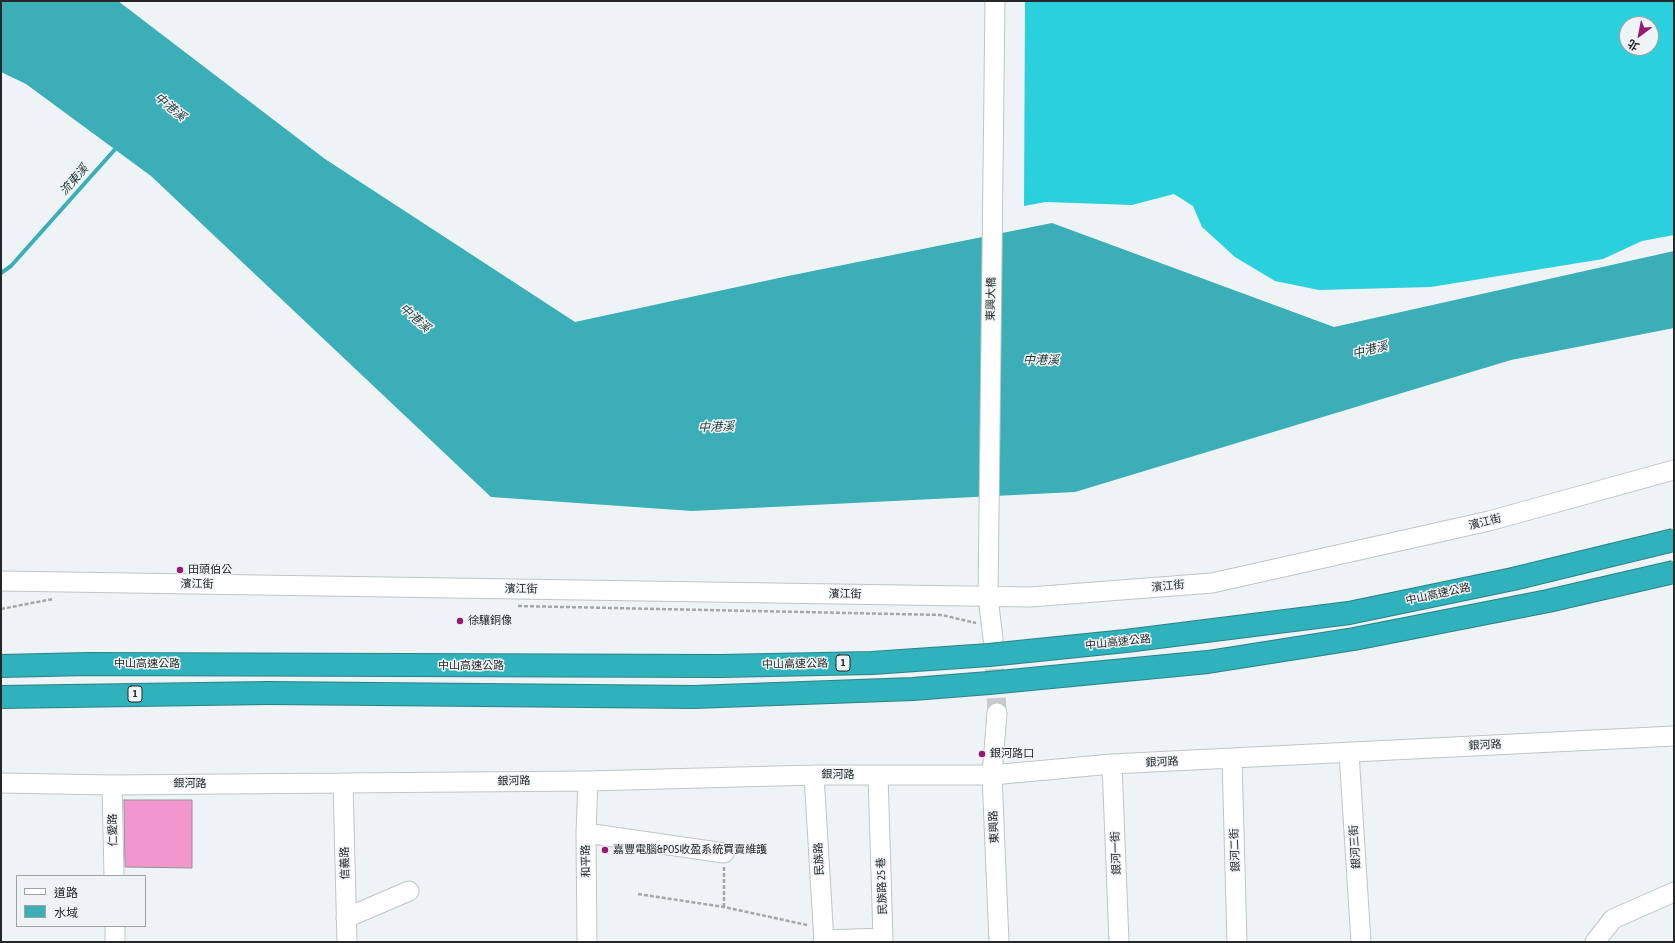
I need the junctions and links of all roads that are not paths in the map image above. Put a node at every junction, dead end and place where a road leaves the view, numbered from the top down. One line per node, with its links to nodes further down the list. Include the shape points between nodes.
1 (995, 1): 6 (street, 東興大橋)
2 (1674, 470): 6 (street, 濱江街, via 1489,521 1212,583 1030,597)
3 (1674, 540): 8 (highway, 中山高速公路 / 1, bridge, via 1513,579 1350,613 989,655 872,663 720,666)
4 (1674, 572): 9 (highway, 1, bridge, via 1548,601 1354,639 1208,662 989,683 906,689 694,697 269,693)
5 (1, 581): 6 (street, 濱江街)
6 (988, 597): 7 (street, 東興大橋)
7 (992, 632)
8 (1, 666)
9 (1, 696)
10 (996, 713): 17 (street, 東興路)
11 (1674, 736): 12 (street, 銀河路)
12 (1349, 752): 13 (street, 銀河路); 36 (street, 銀河三街)
13 (1232, 758): 14 (street, 銀河路); 35 (street, 銀河二街)
14 (1112, 764): 17 (street, 銀河路); 34 (street, 銀河一街)
15 (814, 775): 16 (street, 銀河路); 18 (street, 銀河路); 29 (street, 民族路)
16 (878, 775): 17 (street, 銀河路); 29 (street, 民族路 25 巷, via 883,938)
17 (992, 775): 33 (street, 東興路)
18 (588, 781): 20 (street, 銀河路); 22 (street, 和平路)
19 (1, 783): 21 (street, 銀河路)
20 (343, 783): 21 (street, 銀河路); 27 (street, 信義路)
21 (112, 785): 24 (street, 仁愛路)
22 (586, 833): 23 (street); 32 (street, 和平路)
23 (724, 853)
24 (114, 875)
25 (409, 891): 27 (street)
26 (1674, 892): 37 (street, via 1613,920)
27 (346, 918): 31 (street, 信義路)
28 (115, 927): 30 (street)
29 (823, 937)
30 (115, 942)
31 (347, 942)
32 (587, 942)
33 (999, 942)
34 (1119, 942)
35 (1237, 942)
36 (1361, 942)
37 (1595, 942)

